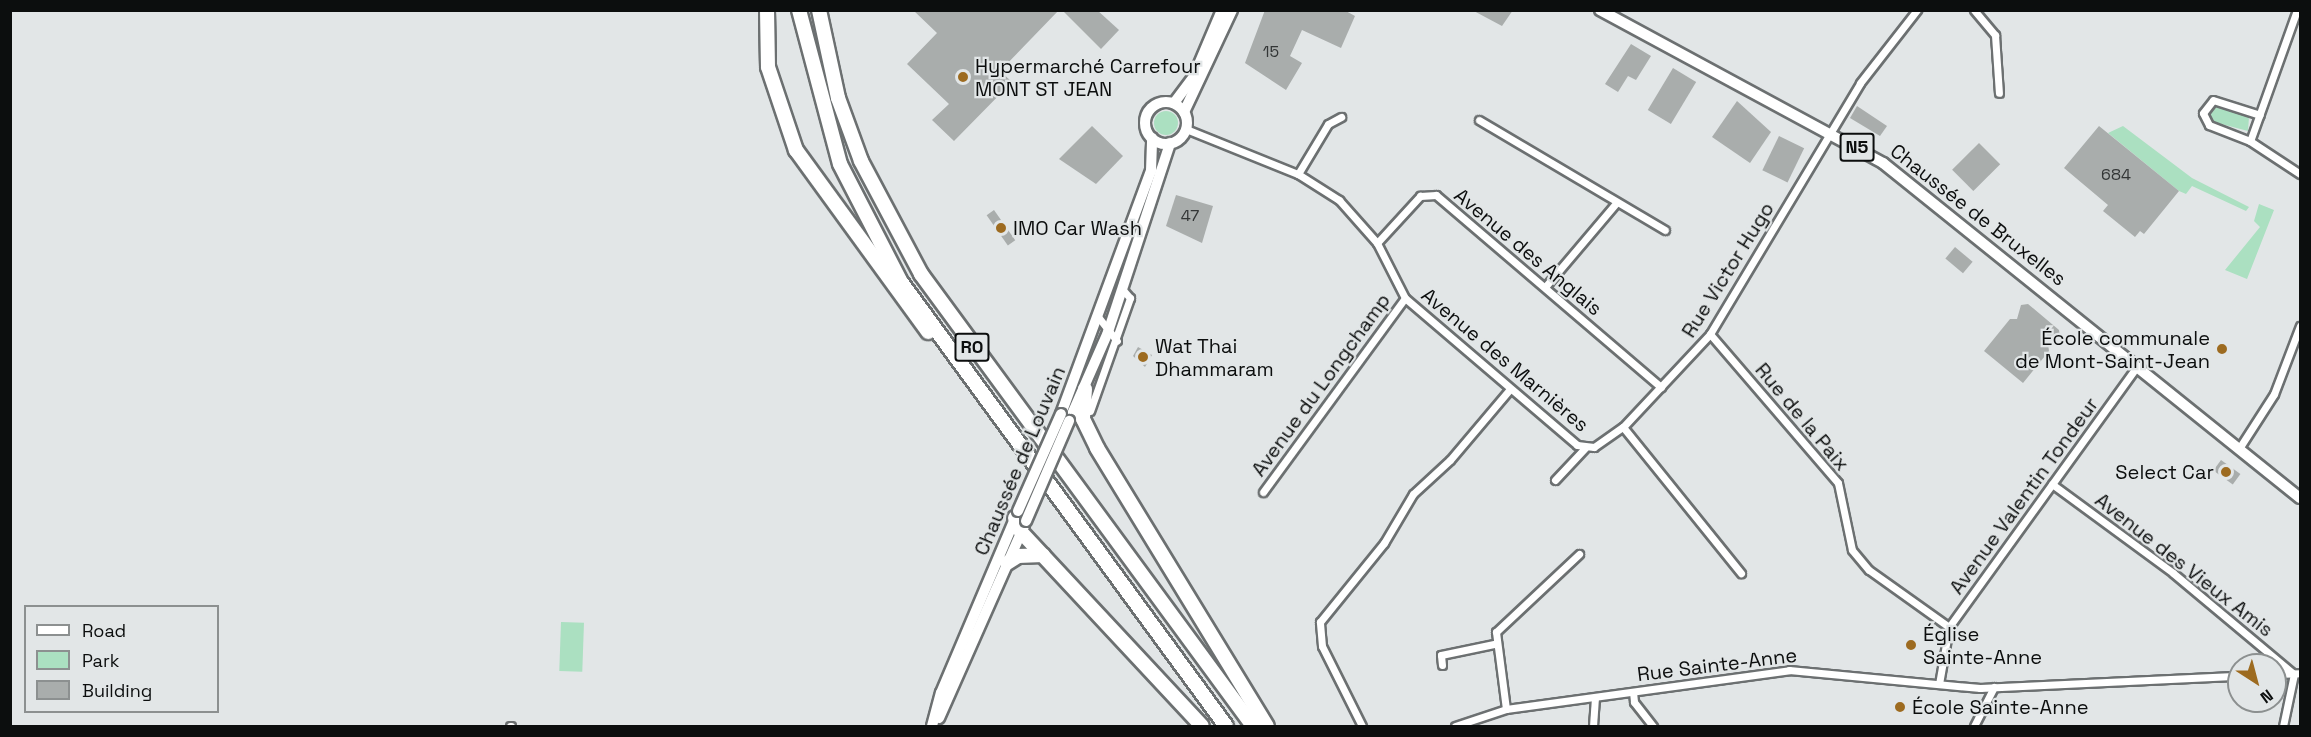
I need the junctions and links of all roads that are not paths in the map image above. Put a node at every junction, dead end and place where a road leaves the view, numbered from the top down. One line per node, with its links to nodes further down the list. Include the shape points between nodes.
1 (767, 10): 35 (highway, via 768,68 796,150 921,328)
2 (799, 10): 35 (highway, R0, via 840,164 868,225)
3 (819, 10): 69 (highway, R0, via 838,98 861,161 921,274)
4 (1222, 10): 11 (main road, via 1194,76)
5 (1232, 10): 12 (main road)
6 (1600, 10): 17 (main road, Chaussée de Bruxelles / N5)
7 (1917, 10): 17 (street, Rue Victor Hugo, via 1869,69)
8 (1974, 10): 10 (street, via 1995,35)
9 (2296, 10): 13 (street)
10 (1999, 93)
11 (1174, 103): 12 (main road); 18 (main road, via 1158,103 1148,111 1145,122)
12 (1184, 112): 16 (main road)
13 (2260, 116): 19 (street); 19 (street, via 2213,100 2203,113 2209,125)
14 (1341, 117): 21 (street, via 1328,124)
15 (1479, 120): 23 (street)
16 (1186, 129): 20 (main road); 21 (street, Avenue des Marnières)
17 (1833, 132): 34 (street, Rue Victor Hugo); 38 (main road, Chaussée de Bruxelles / N5, via 1923,191)
18 (1152, 138): 20 (main road); 24 (main road, Chaussée de Louvain, via 1152,168)
19 (2250, 141): 22 (street)
20 (1170, 143): 27 (main road, Chaussée de Louvain)
21 (1298, 174): 26 (street, Avenue des Marnières, via 1351,210)
22 (2301, 174)
23 (1617, 202): 25 (street); 28 (street)
24 (1138, 208): 27 (main road, Chaussée de Louvain, via 1129,250); 31 (main road, Chaussée de Louvain)
25 (1665, 230)
26 (1377, 243): 28 (street, Avenue des Anglais, via 1420,196 1431,193); 30 (street, Avenue des Marnières)
27 (1135, 257): 29 (main road, Chaussée de Louvain)
28 (1545, 288): 39 (street, Avenue des Anglais)
29 (1123, 290): 33 (main road, Chaussée de Louvain); 37 (street, via 1130,298)
30 (1405, 298): 41 (street, Avenue des Marnières); 49 (street, Avenue du Longchamp)
31 (1099, 318): 33 (street); 43 (main road, Chaussée de Louvain)
32 (2301, 326): 36 (street)
33 (1108, 332): 37 (street); 40 (main road, Chaussée de Louvain)
34 (1710, 334): 39 (street, Rue Victor Hugo); 56 (street, Rue de la Paix, via 1838,483 1852,550 1869,570)
35 (938, 337): 68 (highway, R0)
36 (2299, 337): 45 (street, via 2274,394)
37 (1117, 341): 42 (street)
38 (2138, 366): 45 (main road, Chaussée de Bruxelles / N5); 48 (street, Avenue Valentin Tondeur)
39 (1661, 387): 44 (street, Rue Victor Hugo)
40 (1085, 389): 43 (main road, Chaussée de Louvain); 70 (highway, via 1083,419 1097,448)
41 (1510, 389): 46 (street, Avenue des Marnières); 71 (street, via 1450,460 1413,494 1384,543 1320,622 1322,646)
42 (1090, 411)
43 (1065, 418): 51 (main road, Chaussée de Louvain, bridge)
44 (1623, 427): 46 (street, Rue Victor Hugo, via 1601,444); 55 (street, via 1726,547)
45 (2240, 447): 50 (main road, Chaussée de Bruxelles / N5)
46 (1585, 448): 47 (street, Rue Victor Hugo)
47 (1555, 480)
48 (2052, 484): 56 (street, Avenue Valentin Tondeur); 59 (street, Avenue des Vieux Amis, via 2173,573)
49 (1263, 492)
50 (2301, 498)
51 (1020, 521): 53 (highway); 54 (main road, Chaussée de Louvain); 66 (main road, Chaussée de Louvain, via 945,684)
52 (1579, 554): 57 (street, via 1496,632)
53 (1043, 555): 54 (highway, via 1018,556); 67 (highway)
54 (1007, 563): 66 (main road, Chaussée de Louvain)
55 (1741, 573)
56 (1949, 627): 61 (street, Avenue Valentin Tondeur)
57 (1494, 644): 58 (street, via 1441,655); 65 (street)
58 (1442, 665)
59 (2297, 673): 76 (street)
60 (2227, 677): 62 (street, Rue Sainte-Anne)
61 (1939, 684): 62 (street, Rue Sainte-Anne); 63 (street, Rue Sainte-Anne, via 1789,670)
62 (1994, 687): 75 (street)
63 (1634, 692): 64 (street, Rue Sainte-Anne); 74 (street, via 1634,702)
64 (1594, 698): 65 (street, Rue Sainte-Anne); 73 (street)
65 (1506, 709): 72 (street, Rue Sainte-Anne)
66 (934, 726)
67 (1202, 726)
68 (1226, 726)
69 (1253, 726)
70 (1267, 726)
71 (1362, 726)
72 (1455, 726)
73 (1593, 726)
74 (1653, 726)
75 (1974, 726)
76 (2283, 726)

